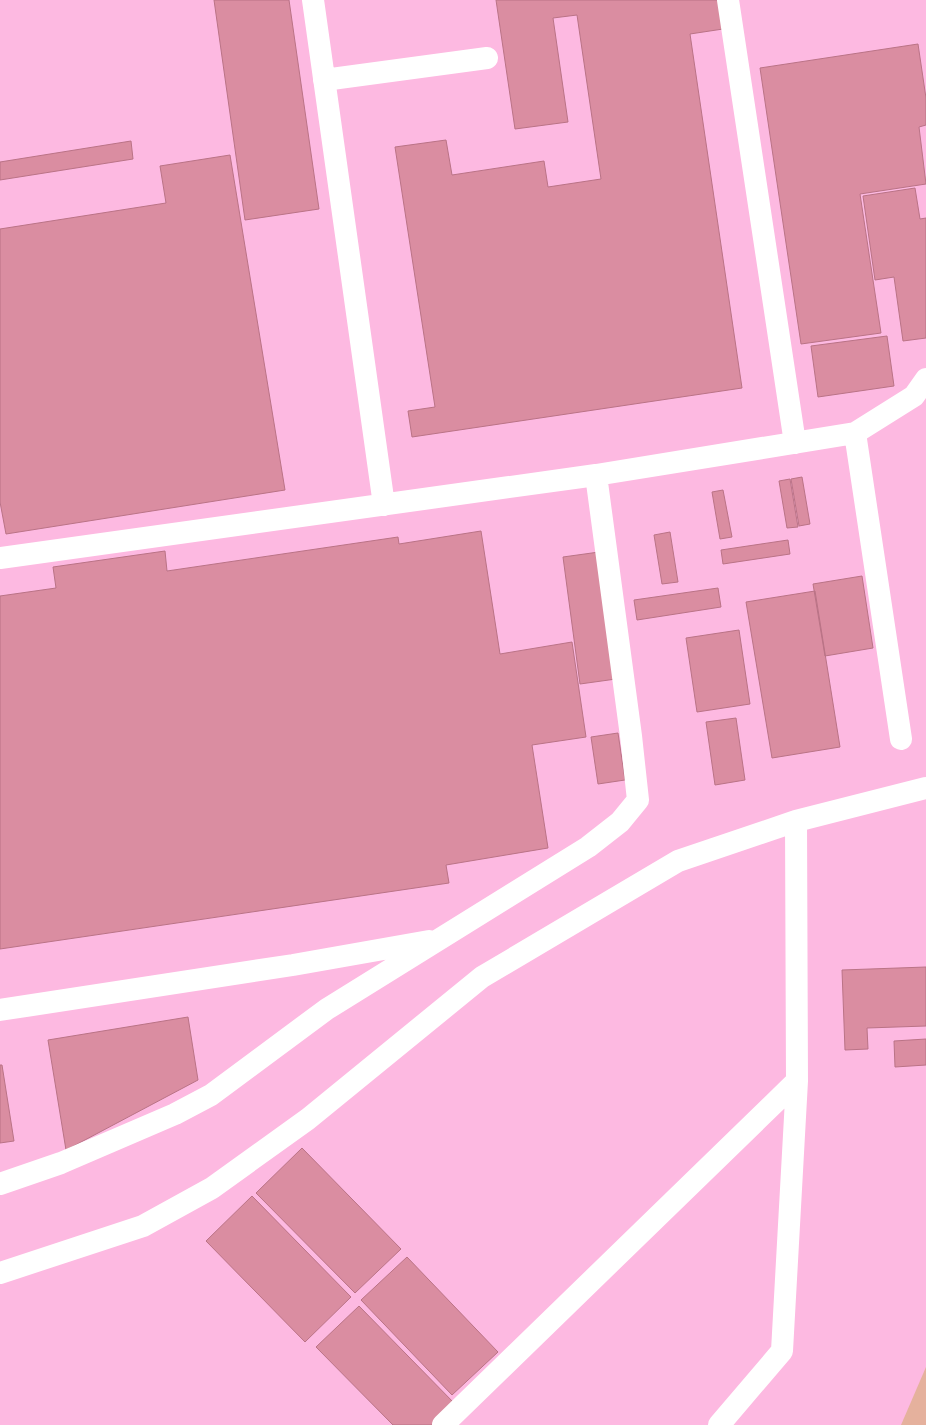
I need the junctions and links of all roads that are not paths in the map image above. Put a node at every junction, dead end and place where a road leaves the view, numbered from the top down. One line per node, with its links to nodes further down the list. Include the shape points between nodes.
1 (313, 0): 4 (street)
2 (728, 0): 7 (street)
3 (487, 58): 4 (street)
4 (324, 80): 9 (street)
5 (926, 379): 6 (street, via 914,396)
6 (855, 433): 7 (street); 11 (street)
7 (795, 443): 8 (street)
8 (596, 475): 9 (street); 14 (street, via 638,800 620,822 588,847)
9 (384, 505): 10 (street)
10 (0, 558)
11 (902, 739)
12 (926, 788): 13 (street)
13 (796, 821): 16 (street); 18 (street, via 678,861 482,978 308,1119 212,1188 143,1226)
14 (440, 939): 15 (street); 17 (street, via 327,1009 211,1095 62,1164)
15 (0, 1010)
16 (797, 1081): 19 (street); 20 (street, via 782,1351)
17 (0, 1184)
18 (0, 1273)
19 (443, 1425)
20 (719, 1425)

